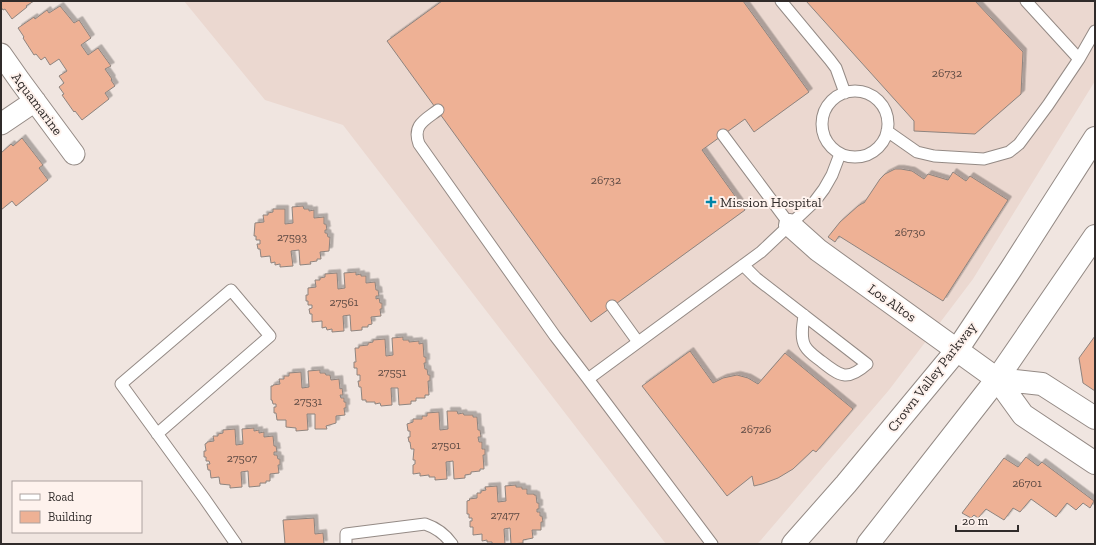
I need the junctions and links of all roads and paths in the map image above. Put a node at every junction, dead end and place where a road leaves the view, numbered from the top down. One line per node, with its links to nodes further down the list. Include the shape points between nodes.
1 (780, 1): 6 (lane, via 836,68)
2 (1026, 1): 5 (lane)
3 (1095, 31): 5 (lane)
4 (1, 54): 7 (street, Aquamarine)
5 (1079, 59): 10 (lane, via 1019,144 1009,152 996,157 984,159 934,156 917,152)
6 (845, 93): 10 (lane, via 868,94 877,100 888,120); 14 (lane, via 832,101 822,122 828,144)
7 (35, 101): 9 (street); 13 (street, Aquamarine)
8 (438, 110): 22 (lane, via 418,127 416,137 419,144)
9 (1, 124)
10 (887, 131): 14 (lane, via 884,140 869,153 860,157)
11 (723, 135): 15 (lane)
12 (1095, 138): 21 (main road, Crown Valley Parkway)
13 (74, 154)
14 (840, 154): 15 (lane, via 824,189)
15 (790, 225): 17 (lane); 21 (main road, Los Altos, via 818,250)
16 (1095, 236): 23 (main road)
17 (743, 265): 19 (lane); 20 (lane)
18 (612, 306): 20 (lane)
19 (804, 315): 19 (lane, via 802,330 805,346 836,373 849,375 858,372 866,364)
20 (638, 342): 22 (lane)
21 (957, 350): 23 (main road, Los Altos); 31 (main road, Crown Valley Parkway)
22 (588, 379): 30 (lane)
23 (997, 379): 24 (main road, Los Altos, via 1042,384); 26 (main road, Los Altos, via 1023,415); 32 (main road)
24 (1095, 418)
25 (157, 434): 25 (lane, via 270,336 231,290 121,384); 27 (lane)
26 (1095, 463)
27 (236, 544)
28 (346, 544): 29 (lane, via 346,534 425,524 435,527)
29 (452, 544)
30 (712, 544)
31 (793, 544)
32 (868, 544)

